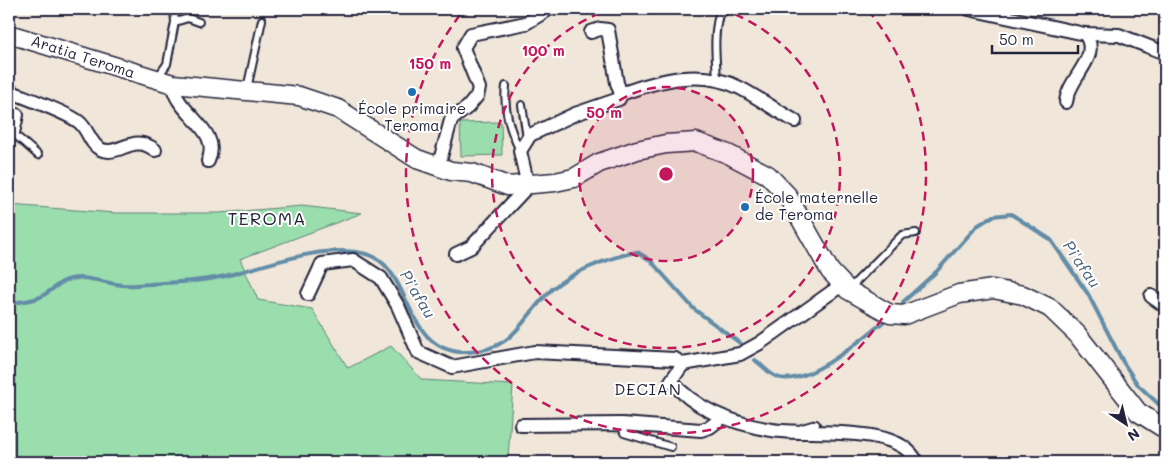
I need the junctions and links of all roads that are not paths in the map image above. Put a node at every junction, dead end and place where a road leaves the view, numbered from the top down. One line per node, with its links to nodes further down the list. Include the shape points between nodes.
1 (174, 9): 6 (lane)
2 (549, 9): 28 (street, via 526,23 471,34 463,48 479,93 451,120)
3 (729, 9): 12 (lane, via 719,14 716,27)
4 (969, 9): 10 (street)
5 (262, 20): 16 (lane)
6 (175, 22): 7 (lane, via 188,18); 13 (lane)
7 (199, 22)
8 (591, 32): 17 (street, via 608,30)
9 (9, 34): 13 (main road, Aratia Teroma)
10 (1085, 34): 11 (street, via 1119,36); 18 (street, via 1091,41 1090,53 1067,90)
11 (1165, 53)
12 (717, 81): 17 (street, via 700,76 677,78); 21 (street, via 738,86)
13 (165, 82): 16 (main road, Aratia Teroma); 27 (street, via 209,140 212,152)
14 (506, 86): 25 (lane, via 504,94 509,124)
15 (9, 90): 24 (street, via 79,122 99,149 136,142 146,143)
16 (246, 92): 28 (main road, Aratia Teroma, via 299,96 338,109 417,158)
17 (621, 94): 23 (street, via 619,99 556,122)
18 (1066, 102)
19 (522, 105): 23 (lane)
20 (17, 115): 22 (street)
21 (795, 121)
22 (11, 135): 26 (lane)
23 (527, 139): 25 (street)
24 (155, 150)
25 (520, 151): 29 (street)
26 (38, 155)
27 (208, 161)
28 (436, 166): 29 (main road, Aratia Teroma, via 472,173 508,186)
29 (528, 186): 31 (street, via 471,247); 32 (main road, Aratia Teroma, via 574,178 599,163 637,150 696,142 768,175 787,195 830,271)
30 (916, 232): 32 (lane, via 902,235)
31 (456, 254)
32 (846, 287): 36 (street, via 740,354); 41 (main road, Aratia Teroma, via 890,314 904,315 959,294 992,289 1023,295 1050,308 1077,334 1138,412)
33 (308, 294): 36 (street, via 322,264 353,260 381,278 398,306 418,352 452,367 535,352 675,359)
34 (1152, 296): 35 (street)
35 (1165, 306)
36 (683, 364): 37 (street, via 671,381 704,408)
37 (723, 417): 38 (street, via 701,430); 42 (street, via 748,425)
38 (622, 424): 40 (street); 43 (lane, via 624,432)
39 (816, 424): 42 (lane)
40 (521, 425)
41 (1165, 429)
42 (791, 431): 44 (street, via 873,437 896,442 908,450)
43 (671, 447)
44 (916, 462)

